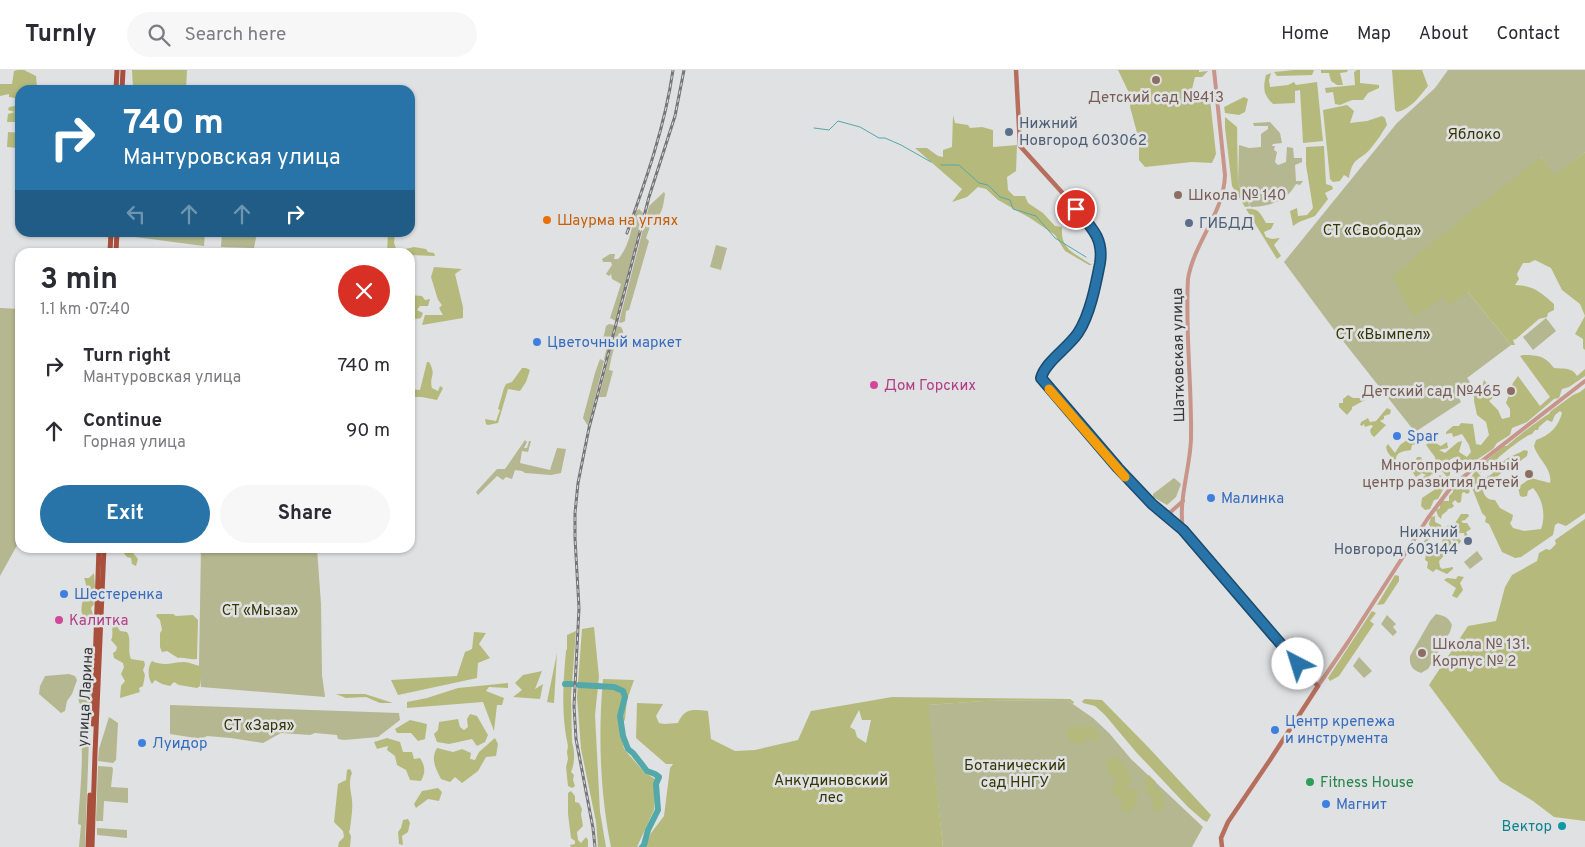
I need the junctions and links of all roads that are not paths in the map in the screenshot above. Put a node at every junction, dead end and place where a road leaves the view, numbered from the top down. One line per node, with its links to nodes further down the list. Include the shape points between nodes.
1 (117, 70): 5 (main road)
2 (123, 70): 6 (main road)
3 (1016, 70): 9 (main road, via 1020,146 1094,231 1102,254 1081,328 1072,342 1044,370 1041,378 1118,468)
4 (1214, 70): 8 (street, Шатковская улица, via 1226,174 1216,211 1192,262 1188,279 1191,440)
5 (116, 85)
6 (122, 85)
7 (1585, 381): 13 (street, via 1449,490)
8 (1182, 501): 9 (street); 10 (street, Шатковская улица)
9 (1166, 516): 10 (main road)
10 (1183, 530): 13 (main road)
11 (99, 553): 15 (main road, улица Ларина)
12 (104, 553): 16 (main road, улица Ларина)
13 (1318, 686): 14 (main road, via 1228,822)
14 (1221, 845)
15 (88, 847)
16 (92, 847)

